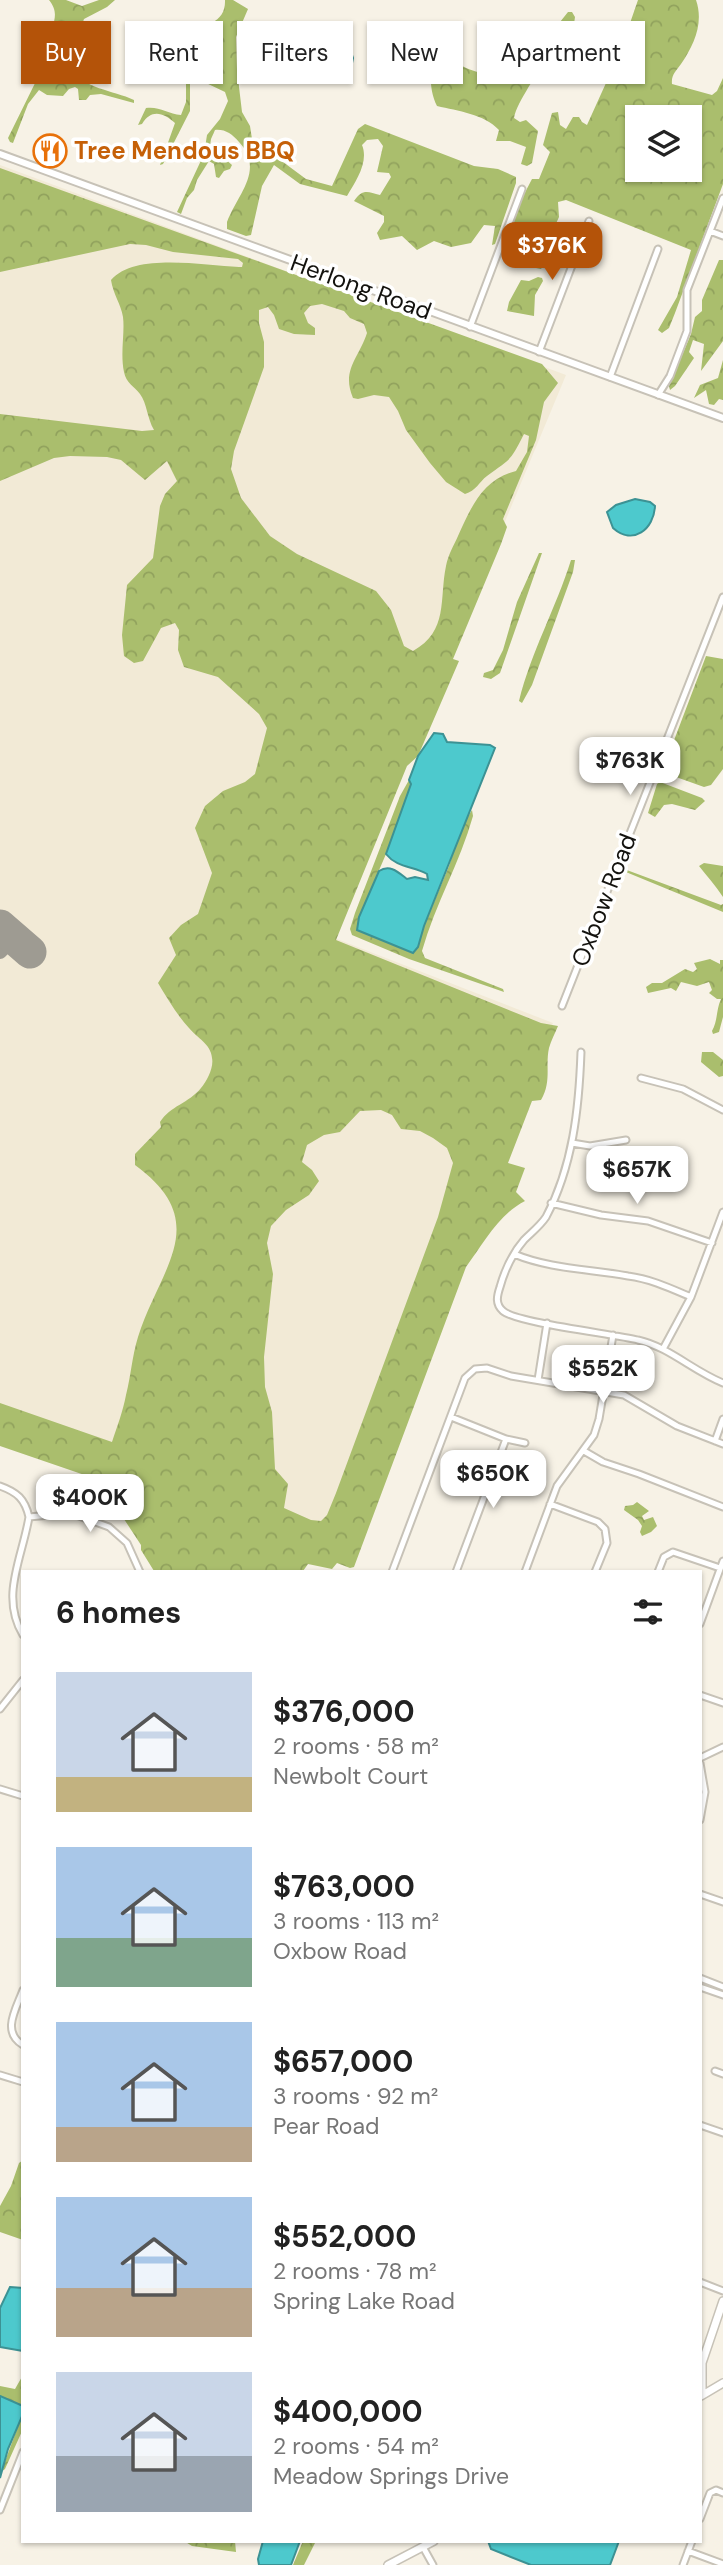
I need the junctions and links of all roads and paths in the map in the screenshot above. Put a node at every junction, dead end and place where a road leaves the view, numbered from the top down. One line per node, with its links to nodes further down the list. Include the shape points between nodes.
1 (0, 154): 8 (street, Herlong Road)
2 (522, 189): 8 (street)
3 (723, 198): 5 (street)
4 (589, 221): 9 (street)
5 (710, 231): 6 (street); 11 (street, via 687,290 687,331)
6 (723, 236)
7 (658, 249): 10 (street)
8 (470, 327): 9 (street, Herlong Road)
9 (539, 352): 10 (street, Herlong Road)
10 (610, 377): 11 (street, Herlong Road)
11 (658, 395): 12 (street, Herlong Road)
12 (723, 418)
13 (723, 597): 14 (street, Oxbow Road)
14 (562, 1006)
15 (581, 1052): 19 (street)
16 (641, 1078): 17 (street, via 683,1089)
17 (723, 1110)
18 (626, 1140): 19 (street, via 590,1146)
19 (572, 1143): 20 (street)
20 (551, 1203): 22 (street, via 648,1221); 23 (street, via 538,1228)
21 (723, 1212): 22 (street)
22 (712, 1243): 24 (street)
23 (514, 1254): 24 (street, via 546,1264 631,1276); 25 (street, via 497,1297 499,1307 507,1314)
24 (691, 1297): 27 (street)
25 (547, 1323): 26 (street); 28 (street)
26 (612, 1335): 27 (street); 30 (street)
27 (663, 1349): 29 (street)
28 (538, 1380): 30 (street); 31 (street, via 475,1369 465,1378)
29 (723, 1383)
30 (603, 1391): 34 (street, via 632,1399 677,1426); 37 (street, via 594,1434)
31 (451, 1417): 33 (street); 45 (street)
32 (723, 1419): 34 (street)
33 (506, 1439): 35 (street); 46 (street)
34 (715, 1441): 36 (street)
35 (525, 1443)
36 (723, 1444)
37 (584, 1451): 39 (street, via 560,1480); 40 (street)
38 (0, 1486): 41 (street, via 18,1494)
39 (550, 1504): 47 (street); 48 (street, via 605,1529 607,1543)
40 (723, 1507)
41 (29, 1517): 44 (street, via 71,1513 109,1527 127,1543); 51 (street, via 5,1591 11,1619)
42 (723, 1561): 43 (street)
43 (720, 1568): 49 (street, via 669,1552); 50 (street)
44 (139, 1570)
45 (393, 1570)
46 (457, 1570)
47 (526, 1570)
48 (597, 1570)
49 (659, 1570)
50 (702, 1618)
51 (21, 1632)
52 (21, 1683): 55 (street)
53 (702, 1696): 54 (street)
54 (723, 1703)
55 (0, 1709)
56 (723, 1747): 57 (street)
57 (702, 1760)
58 (702, 1773): 61 (street)
59 (0, 1789): 60 (street)
60 (21, 1795)
61 (702, 1809)
62 (702, 1895): 63 (street)
63 (723, 1902)
64 (702, 1979): 65 (street)
65 (723, 1987)
66 (702, 1988): 67 (street)
67 (723, 1995)
68 (21, 1996): 69 (street, via 10,2026)
69 (21, 2044)
70 (715, 2071): 71 (street)
71 (723, 2074)
72 (0, 2075): 73 (street)
73 (21, 2081)
74 (702, 2126): 75 (street)
75 (723, 2133)
76 (702, 2283): 77 (street)
77 (723, 2291)
78 (723, 2301): 79 (main road)
79 (702, 2363)
80 (723, 2384): 81 (main road)
81 (702, 2395)
82 (21, 2457): 84 (street)
83 (723, 2493): 85 (street, via 710,2493)
84 (0, 2510)
85 (702, 2514)
86 (430, 2543): 88 (main road)
87 (691, 2543): 89 (street)
88 (423, 2547): 91 (main road); 92 (street)
89 (688, 2551): 90 (street); 93 (street)
90 (723, 2564)
91 (388, 2565)
92 (433, 2565)
93 (683, 2565)

